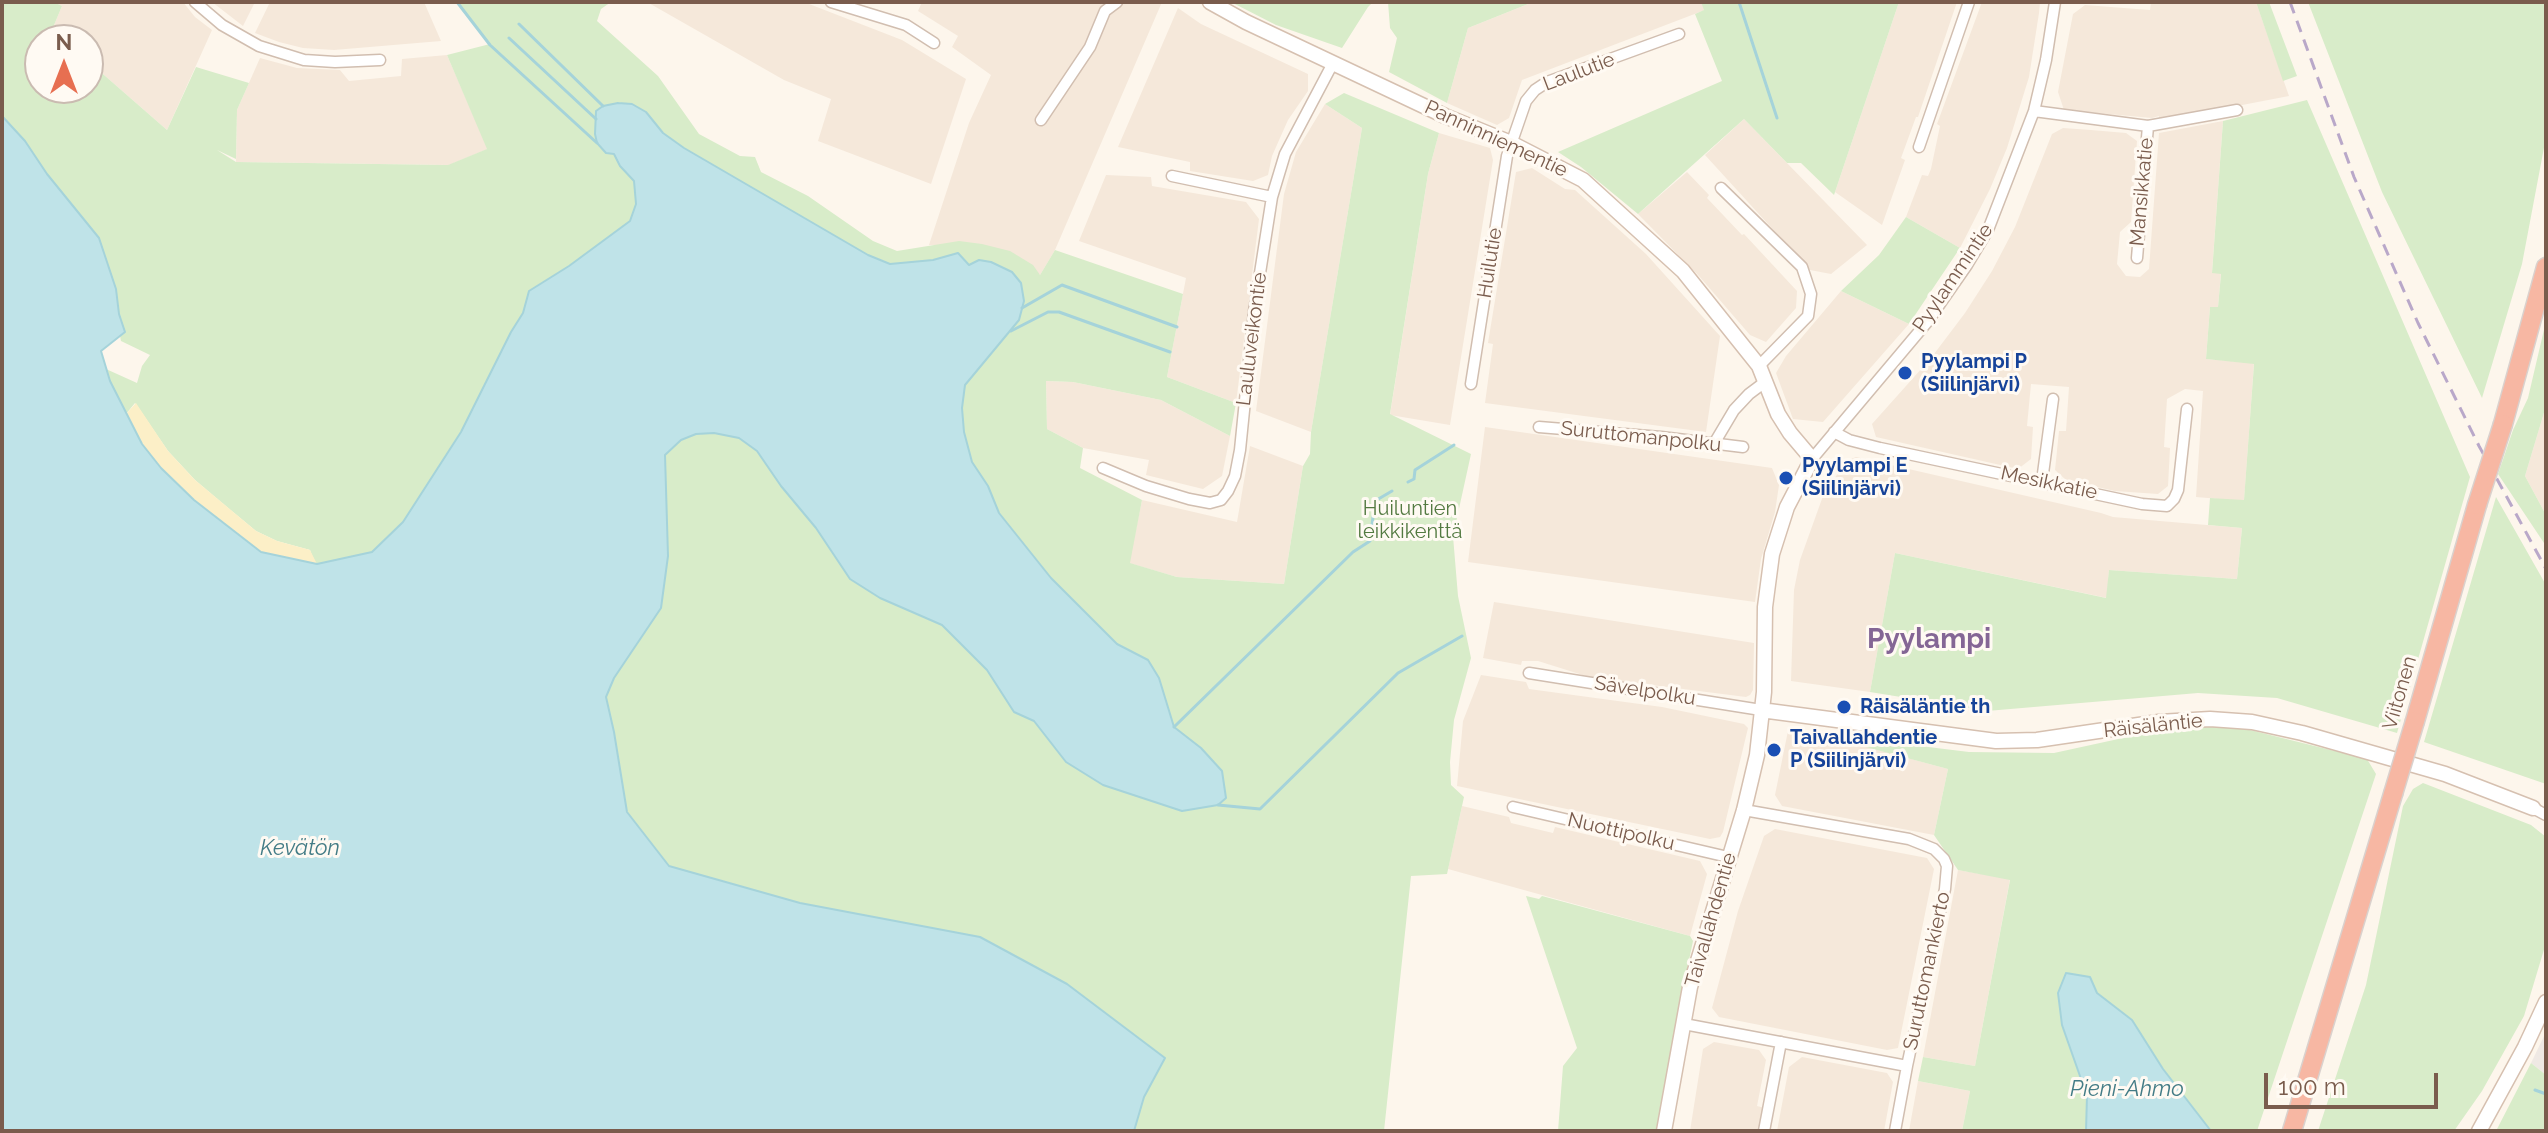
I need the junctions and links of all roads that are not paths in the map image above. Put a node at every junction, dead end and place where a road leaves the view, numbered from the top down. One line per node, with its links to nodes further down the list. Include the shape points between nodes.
1 (195, 2): 9 (street, via 259,46 304,60)
2 (831, 2): 8 (street, via 906,25)
3 (1117, 2): 13 (street, via 1105,11 1090,47)
4 (1210, 2): 10 (street, Panninniementie)
5 (1969, 2): 16 (street)
6 (2055, 2): 12 (street, Pyylammintie)
7 (1679, 34): 15 (street, Laulutie, via 1541,85 1526,101)
8 (934, 43)
9 (380, 60)
10 (1333, 63): 15 (street, Panninniementie); 19 (street, Lauluveikontie, via 1285,154)
11 (2237, 110): 14 (street, Mansikkatie)
12 (2034, 111): 14 (street, Mansikkatie); 28 (street, Pyylammintie, via 1997,210 1967,265 1928,321)
13 (1041, 120)
14 (2148, 126): 20 (street, Mansikkatie)
15 (1511, 143): 22 (street, Panninniementie, via 1583,180 1683,271); 24 (street, Huilutie)
16 (1919, 147)
17 (1172, 176): 19 (street)
18 (1721, 188): 22 (street, via 1802,267 1811,294 1808,316)
19 (1272, 197): 32 (street, Lauluveikontie, via 1240,450 1225,497 1210,503 1189,499)
20 (2137, 258)
21 (2546, 267): 47 (highway, Viitonen, bridge)
22 (1759, 366): 23 (street, Panninniementie)
23 (1765, 382): 29 (street, via 1734,410); 31 (street, Panninniementie, via 1778,414)
24 (1471, 384)
25 (2053, 399): 33 (street)
26 (2187, 409): 33 (street, Mesikkatie, via 2178,490 2167,506)
27 (1539, 427): 29 (street, Suruttomanpolku)
28 (1834, 432): 31 (street, Pyylammintie); 33 (street, Mesikkatie, via 1880,448)
29 (1715, 442): 30 (street, Suruttomanpolku)
30 (1743, 447)
31 (1812, 459): 35 (street, Pyylammintie, via 1787,507 1772,554)
32 (1103, 468)
33 (2042, 481)
34 (1529, 673): 35 (street, Sävelpolku)
35 (1761, 710): 37 (street, Taivallahdentie); 38 (street, Räisäläntie, via 1996,741 2159,722 2252,722 2445,774)
36 (1513, 807): 39 (street, Nuottipolku)
37 (1744, 810): 39 (street, Taivallahdentie); 43 (street, Suruttomankierto, via 1909,839 1944,859 1945,889)
38 (2542, 812)
39 (1728, 857): 41 (street, Taivallahdentie)
40 (2546, 1002): 48 (street)
41 (1684, 1024): 42 (street, Suruttomankierto); 44 (street, Taivallahdentie)
42 (1781, 1042): 43 (street, Suruttomankierto); 45 (street)
43 (1907, 1066): 46 (street)
44 (1664, 1131)
45 (1764, 1131)
46 (1895, 1131)
47 (2292, 1131)
48 (2479, 1131)

